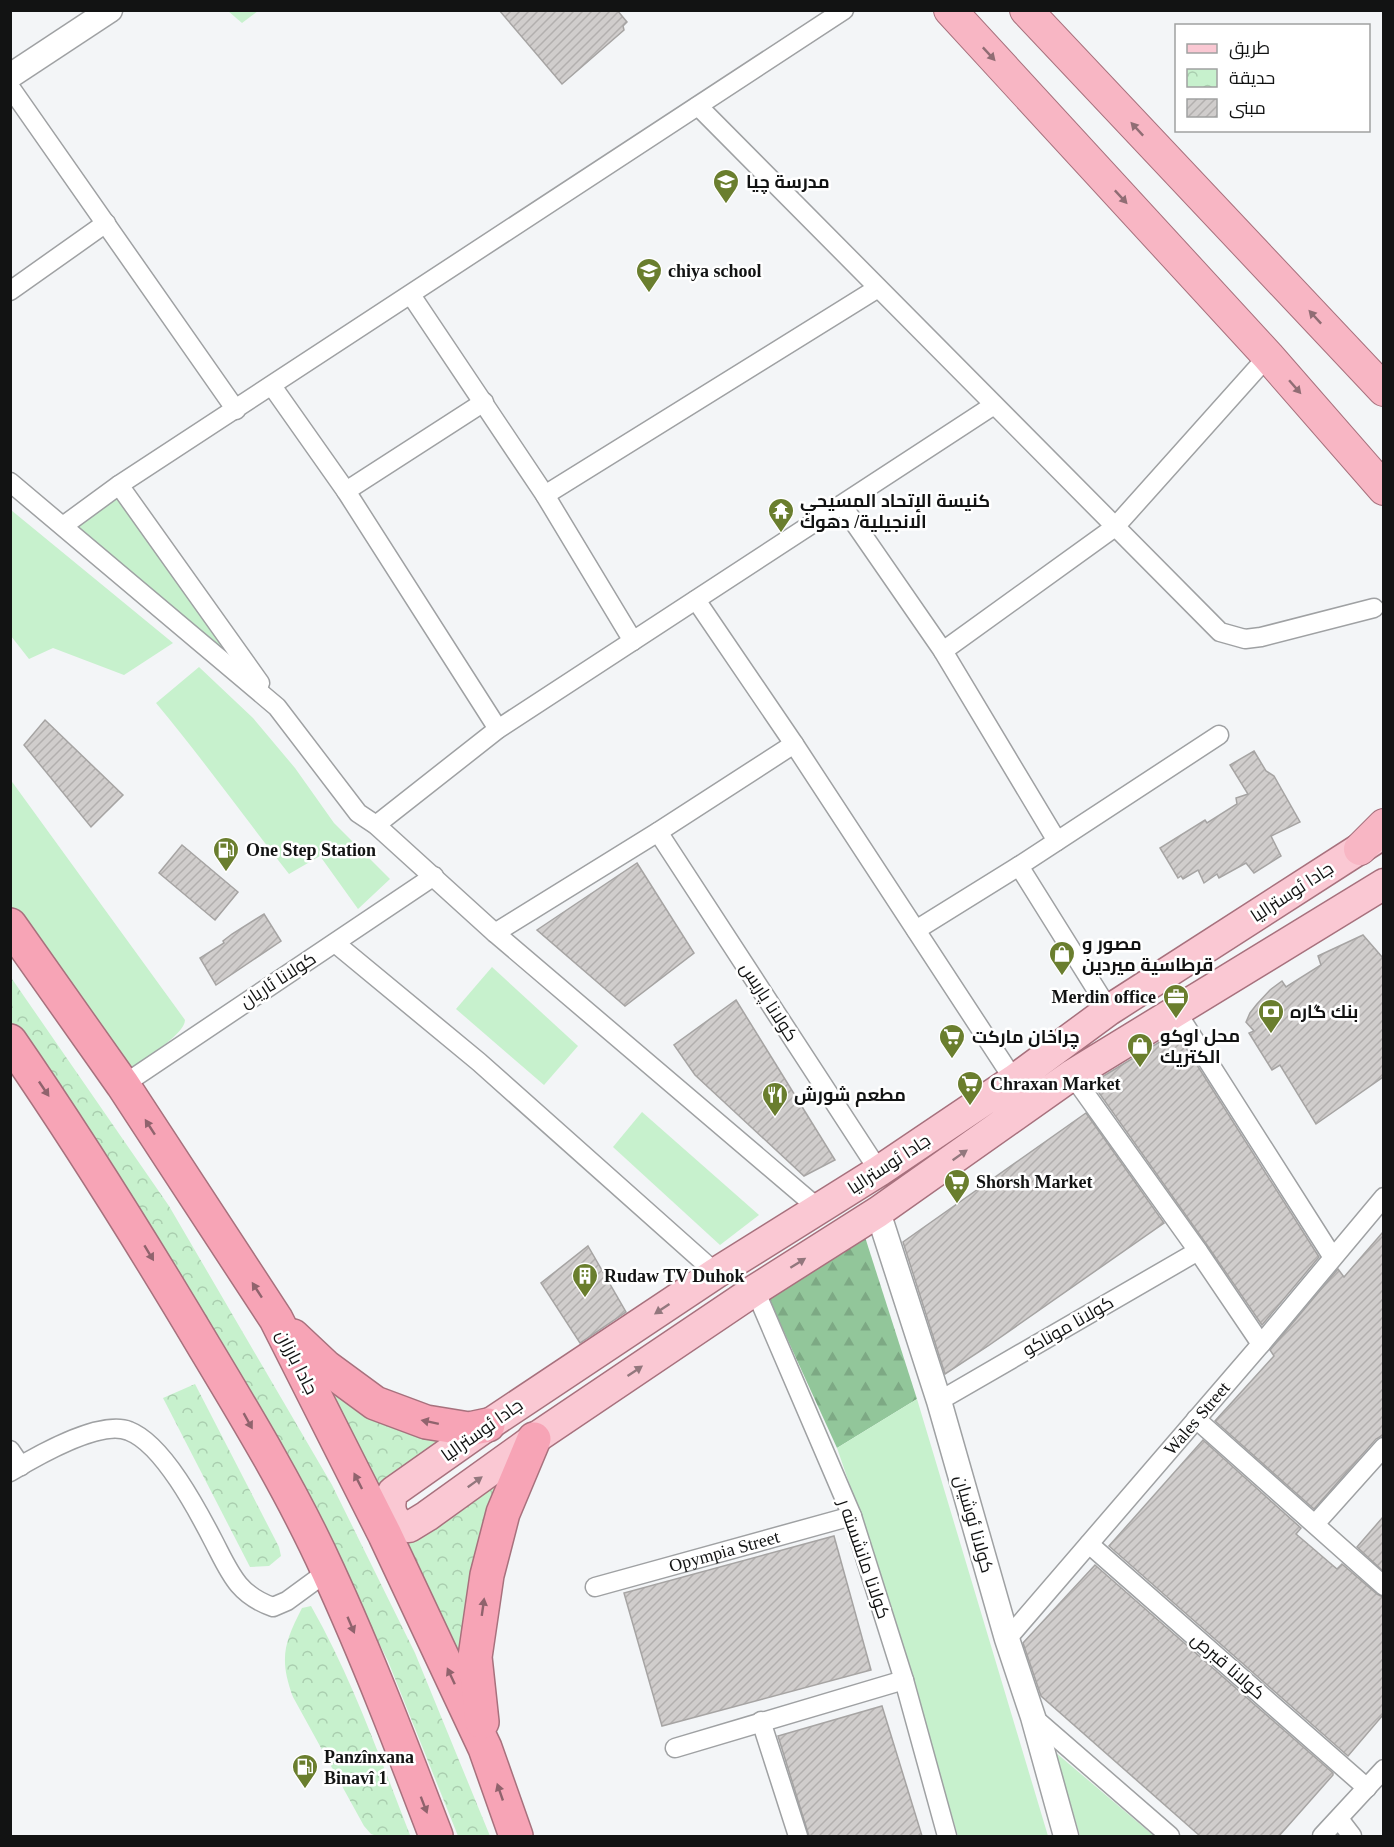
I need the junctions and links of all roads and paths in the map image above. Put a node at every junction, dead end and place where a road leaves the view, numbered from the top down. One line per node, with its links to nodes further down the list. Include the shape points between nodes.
1 (844, 10): 7 (street)
2 (950, 10): 12 (highway, one-way to 12)
3 (1026, 10): 14 (highway, one-way to 3)
4 (99, 14): 5 (street)
5 (10, 76)
6 (10, 87): 8 (street)
7 (698, 106): 9 (street); 11 (street)
8 (106, 223): 10 (street); 17 (street)
9 (878, 288): 16 (street); 22 (street)
10 (10, 291)
11 (411, 295): 13 (street); 15 (street)
12 (1268, 356): 20 (highway, one-way to 20); 25 (street)
13 (272, 386): 17 (street); 21 (street)
14 (1383, 390)
15 (484, 402): 21 (street); 22 (street)
16 (994, 405): 23 (street); 25 (street)
17 (236, 410): 19 (street)
18 (10, 482): 24 (street)
19 (119, 485): 24 (street); 30 (street)
20 (1380, 487)
21 (346, 491): 31 (street)
22 (545, 495): 28 (street)
23 (842, 505): 26 (street); 29 (street)
24 (63, 525): 30 (street)
25 (1115, 527): 27 (street, via 1220,632 1245,639 1261,637); 29 (street)
26 (696, 600): 28 (street); 33 (street)
27 (1374, 608)
28 (633, 641): 31 (street)
29 (943, 651): 37 (street)
30 (277, 707): 34 (street, via 358,813)
31 (498, 729): 34 (street)
32 (1219, 735): 37 (street)
33 (794, 744): 36 (street); 43 (street)
34 (376, 825): 40 (street)
35 (1383, 825): 38 (highway)
36 (658, 832): 44 (street); 52 (street, كولانا پاریس)
37 (1057, 841): 39 (street)
38 (1371, 841): 46 (main road, جادا ئوسترالیا)
39 (1019, 866): 43 (street); 46 (street)
40 (434, 876): 44 (street); 45 (street, كولانا ئاريان)
41 (1383, 884): 47 (main road, جادا ئوسترالیا)
42 (10, 925): 51 (highway, جادا بارزان)
43 (916, 930): 50 (street)
44 (495, 933): 54 (street)
45 (335, 943): 51 (street, كولانا ئاريان); 58 (street, via 479,1062)
46 (1109, 1010): 50 (main road, جادا ئوسترالیا)
47 (1176, 1011): 49 (main road, جادا ئوسترالیا); 57 (street)
48 (10, 1041): 72 (highway, one-way to 72, via 138,1235 231,1391)
49 (1072, 1075): 55 (main road, جادا ئوسترالیا, one-way to 49); 56 (street)
50 (1014, 1080): 52 (main road, جادا ئوسترالیا)
51 (123, 1085): 60 (highway, جادا بارزان, one-way to 51)
52 (879, 1171): 54 (main road, جادا ئوسترالیا)
53 (1383, 1197): 57 (street, Wales Street)
54 (819, 1209): 58 (main road, جادا ئوسترالیا)
55 (878, 1212): 59 (main road, جادا ئوسترالیا, one-way to 55); 62 (street, كولانا ئوشيان)
56 (1198, 1251): 61 (street); 62 (street, كولانا موناكو)
57 (1332, 1256): 61 (street, Wales Street)
58 (716, 1274): 64 (main road, جادا ئوسترالیا, one-way to 64)
59 (755, 1290): 65 (main road, جادا ئوسترالیا, one-way to 59); 69 (street, كولانا مانشسته ر)
60 (276, 1320): 64 (highway, one-way to 60, via 469,1429 426,1422 375,1403 326,1367); 79 (highway, جادا بارزان, one-way to 60, via 385,1535)
61 (1261, 1344): 63 (street, Wales Street)
62 (939, 1401): 75 (street, كولانا ئوشيان)
63 (1196, 1419): 70 (street); 71 (street, Wales Street)
64 (488, 1425): 65 (main road, جادا ئوسترالیا, one-way to 65, via 393,1492 390,1503 396,1521 409,1527)
65 (534, 1439): 79 (highway, one-way to 65, via 475,1657 487,1575 503,1513)
66 (1383, 1447): 70 (street)
67 (10, 1450): 68 (street)
68 (16, 1469): 72 (street, via 87,1434 128,1430 147,1442 166,1464 196,1508 236,1582 248,1594 273,1607)
69 (852, 1516): 74 (street, Opympia Street); 76 (street, كولانا مانشسته ر)
70 (1315, 1524): 73 (street)
71 (1089, 1544): 75 (street, Wales Street); 82 (street, كولانا قبرص)
72 (328, 1571): 84 (highway, one-way to 84)
73 (1383, 1586)
74 (595, 1587)
75 (1007, 1639): 77 (street, كولانا ئوشيان)
76 (904, 1680): 78 (street); 87 (street, كولانا مانشسته ر)
77 (1033, 1717): 88 (street, كولانا ئوشيان); 89 (street)
78 (761, 1722): 80 (street); 86 (street)
79 (485, 1748): 85 (highway, جادا بارزان, one-way to 79)
80 (675, 1748)
81 (1383, 1768): 82 (street)
82 (1368, 1788): 83 (street)
83 (1339, 1819): 90 (street); 91 (street)
84 (436, 1836)
85 (516, 1836)
86 (798, 1836)
87 (947, 1836)
88 (1066, 1836)
89 (1170, 1836)
90 (1322, 1836)
91 (1352, 1836)

